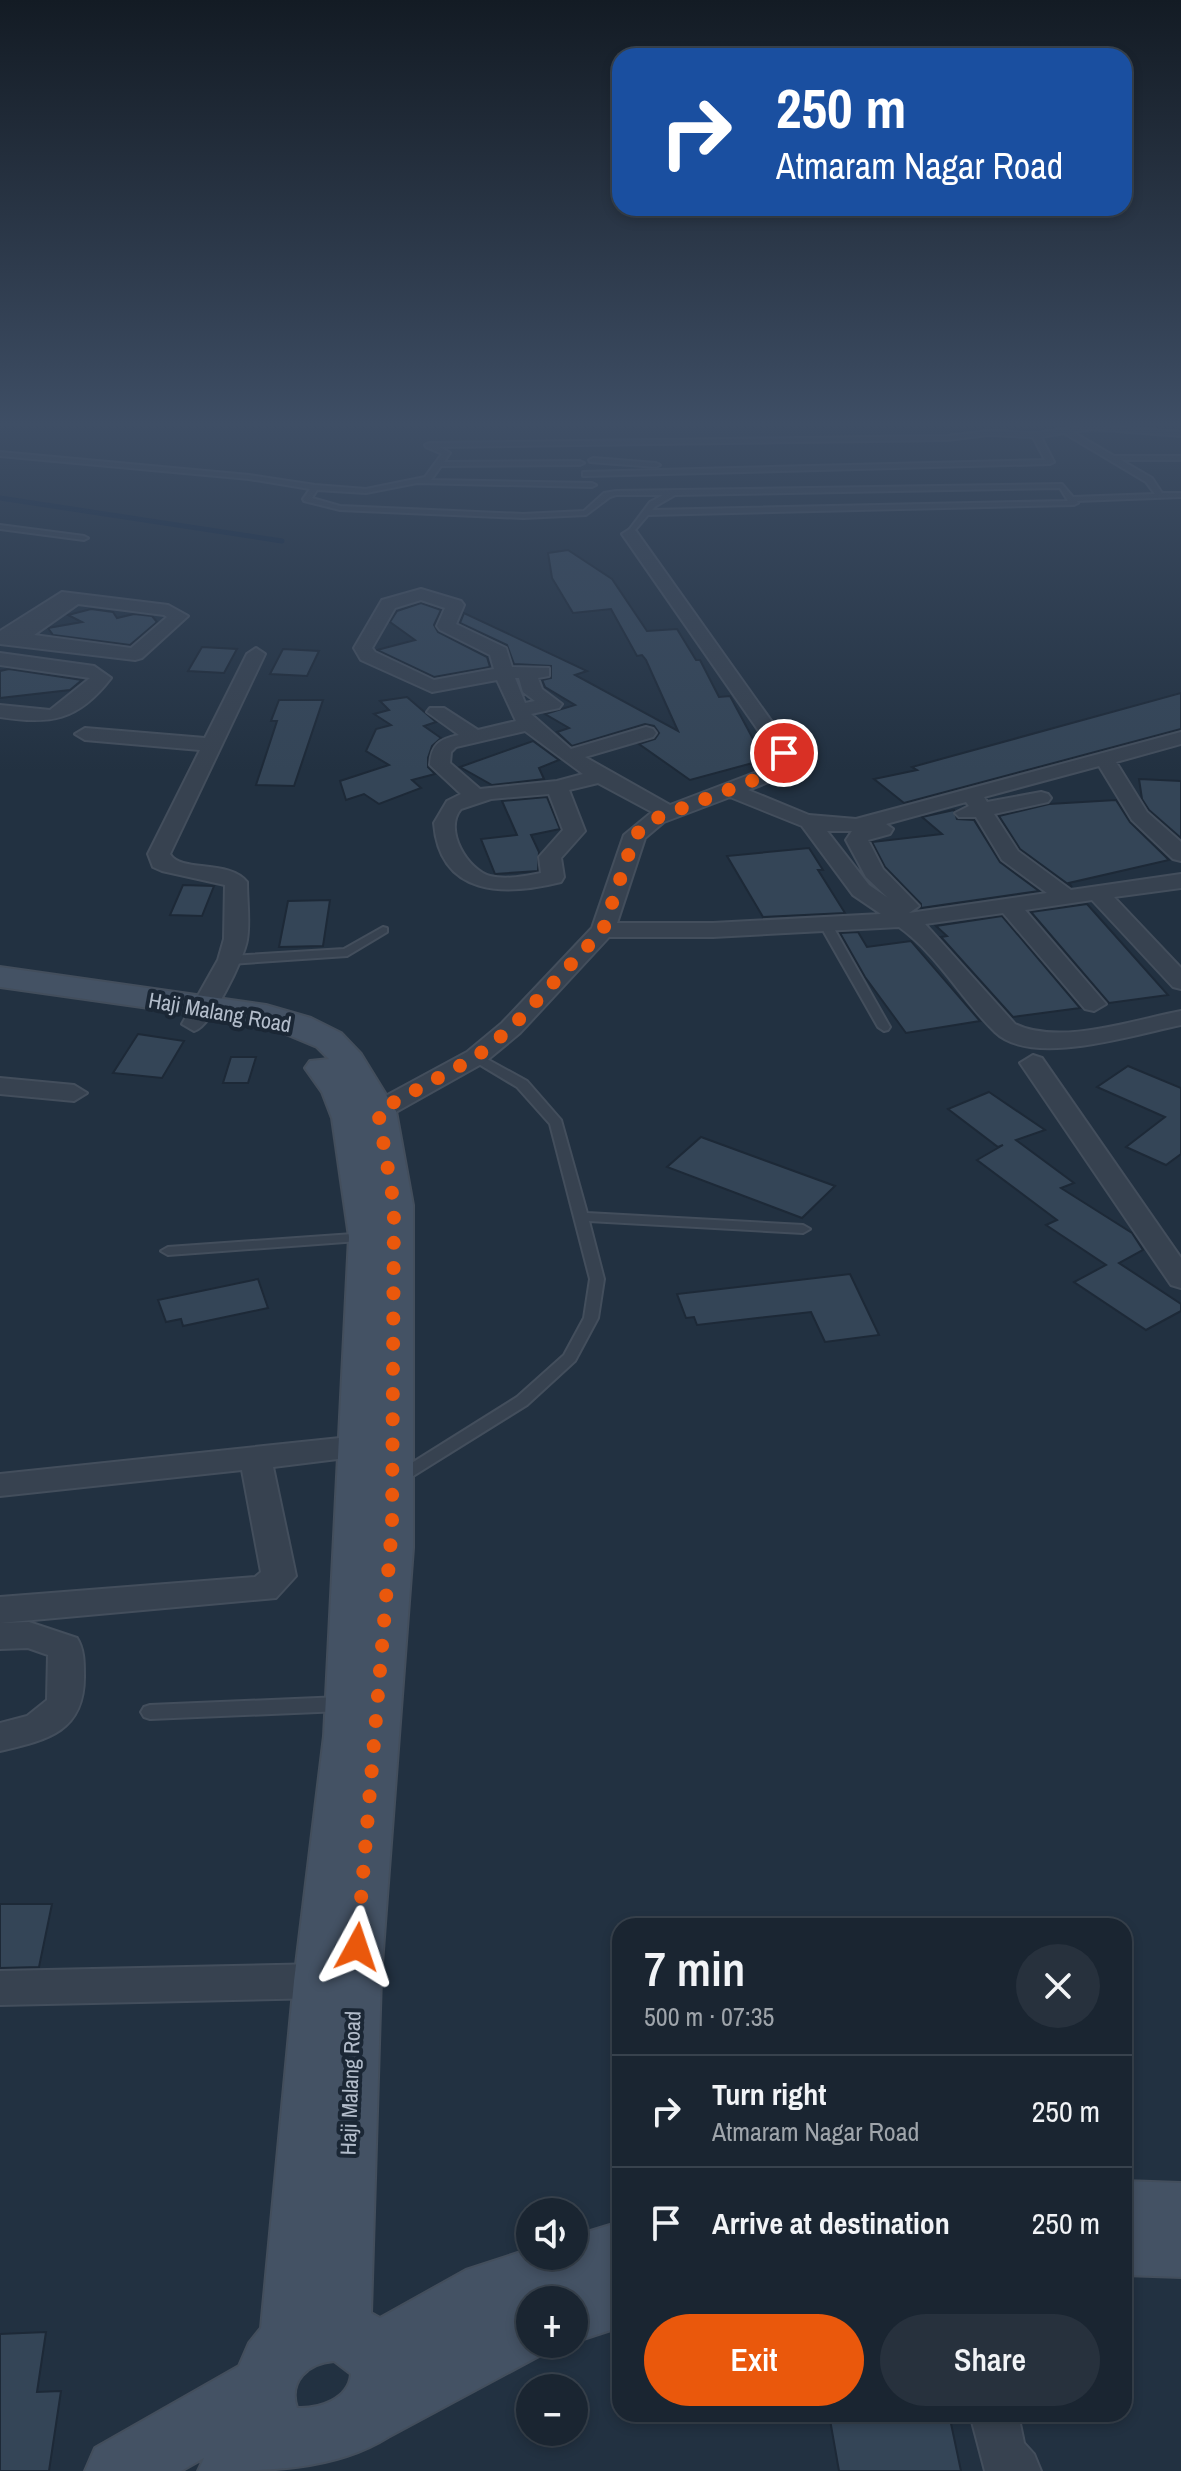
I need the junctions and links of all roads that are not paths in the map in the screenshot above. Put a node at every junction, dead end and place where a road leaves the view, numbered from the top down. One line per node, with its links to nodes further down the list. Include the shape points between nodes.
1 (634, 540): 19 (street, via 784,753 782,764 769,774)
2 (5, 641): 2 (street, via 135,654 179,616 78,593 62,597)
3 (256, 654): 13 (street)
4 (0, 659): 6 (street, via 94,672 102,678 50,718)
5 (504, 673): 5 (street, via 432,686 368,656 363,648 385,606 421,594 455,605 448,629 496,650); 8 (street); 8 (street, via 534,672 533,692 552,704)
6 (0, 711)
7 (437, 712): 11 (street)
8 (524, 717): 11 (street); 14 (street)
9 (646, 733): 14 (street)
10 (85, 734): 13 (street)
11 (474, 736): 20 (street, via 449,743 439,758 445,770)
12 (1181, 738): 16 (street)
13 (213, 745): 36 (street, via 159,854 161,862 176,870 228,876 236,882 236,939)
14 (571, 755): 17 (street)
15 (1171, 759): 16 (street)
16 (1109, 766): 22 (street); 25 (street, via 1139,816)
17 (600, 776): 18 (street); 23 (street)
18 (557, 787): 20 (street); 20 (street, via 574,831 553,851 555,874 546,879 494,883 464,870 444,833 446,819 453,806)
19 (730, 789): 23 (street); 24 (street)
20 (476, 796)
21 (1041, 798): 22 (street)
22 (977, 802): 24 (street, via 857,825); 26 (street, via 861,834 857,840); 30 (street, via 1010,855)
23 (669, 813): 35 (street, via 635,835)
24 (812, 825): 27 (street)
25 (1181, 854)
26 (874, 872): 27 (street); 32 (street)
27 (849, 874): 32 (street, via 861,890)
28 (1181, 881): 29 (street)
29 (1097, 893): 30 (street); 38 (street)
30 (1066, 897): 31 (street)
31 (1008, 905): 32 (street); 40 (street)
32 (908, 913): 33 (street); 44 (street)
33 (826, 925): 35 (street); 43 (lane)
34 (383, 930): 36 (lane, via 347,952)
35 (603, 930): 45 (street, via 511,1028)
36 (230, 960): 41 (street)
37 (0, 977): 41 (main road, Haji Malang Road)
38 (1181, 982)
39 (0, 995): 41 (main road, Haji Malang Road)
40 (1094, 1004)
41 (199, 1015): 48 (main road, Haji Malang Road, via 266,1015 329,1040 349,1061)
42 (1181, 1018): 44 (street, via 1063,1041)
43 (884, 1027)
44 (1030, 1053): 53 (street)
45 (476, 1057): 48 (street); 49 (lane, via 522,1084 556,1123)
46 (0, 1086): 47 (street)
47 (74, 1093)
48 (364, 1115): 51 (main road, Haji Malang Road, via 394,1205)
49 (583, 1217): 50 (lane); 56 (lane, via 597,1279 591,1318 570,1358 522,1401)
50 (803, 1229)
51 (381, 1237): 52 (lane); 54 (main road, Haji Malang Road); 56 (main road, Haji Malang Road)
52 (168, 1251)
53 (1181, 1279)
54 (359, 1447): 55 (street); 61 (main road, Haji Malang Road)
55 (255, 1458): 57 (street); 58 (street, via 279,1576 264,1589)
56 (393, 1482): 61 (main road, Haji Malang Road)
57 (0, 1485)
58 (0, 1610)
59 (0, 1636): 62 (street, via 29,1635 65,1647 69,1692 60,1713 32,1730)
60 (150, 1712): 61 (lane)
61 (358, 1726): 63 (main road, Haji Malang Road); 73 (main road, Haji Malang Road, via 354,1977)
62 (0, 1737)
63 (321, 1981): 64 (street); 73 (main road, Haji Malang Road)
64 (0, 1988)
65 (1132, 2209): 66 (main road)
66 (1181, 2211)
67 (1132, 2246): 68 (main road)
68 (1181, 2248)
69 (612, 2253): 73 (main road, via 488,2291)
70 (612, 2300): 71 (main road)
71 (588, 2307)
72 (516, 2333): 73 (main road)
73 (315, 2415): 75 (main road)
74 (996, 2422): 76 (street, via 1002,2455)
75 (118, 2471)
76 (1017, 2471)

